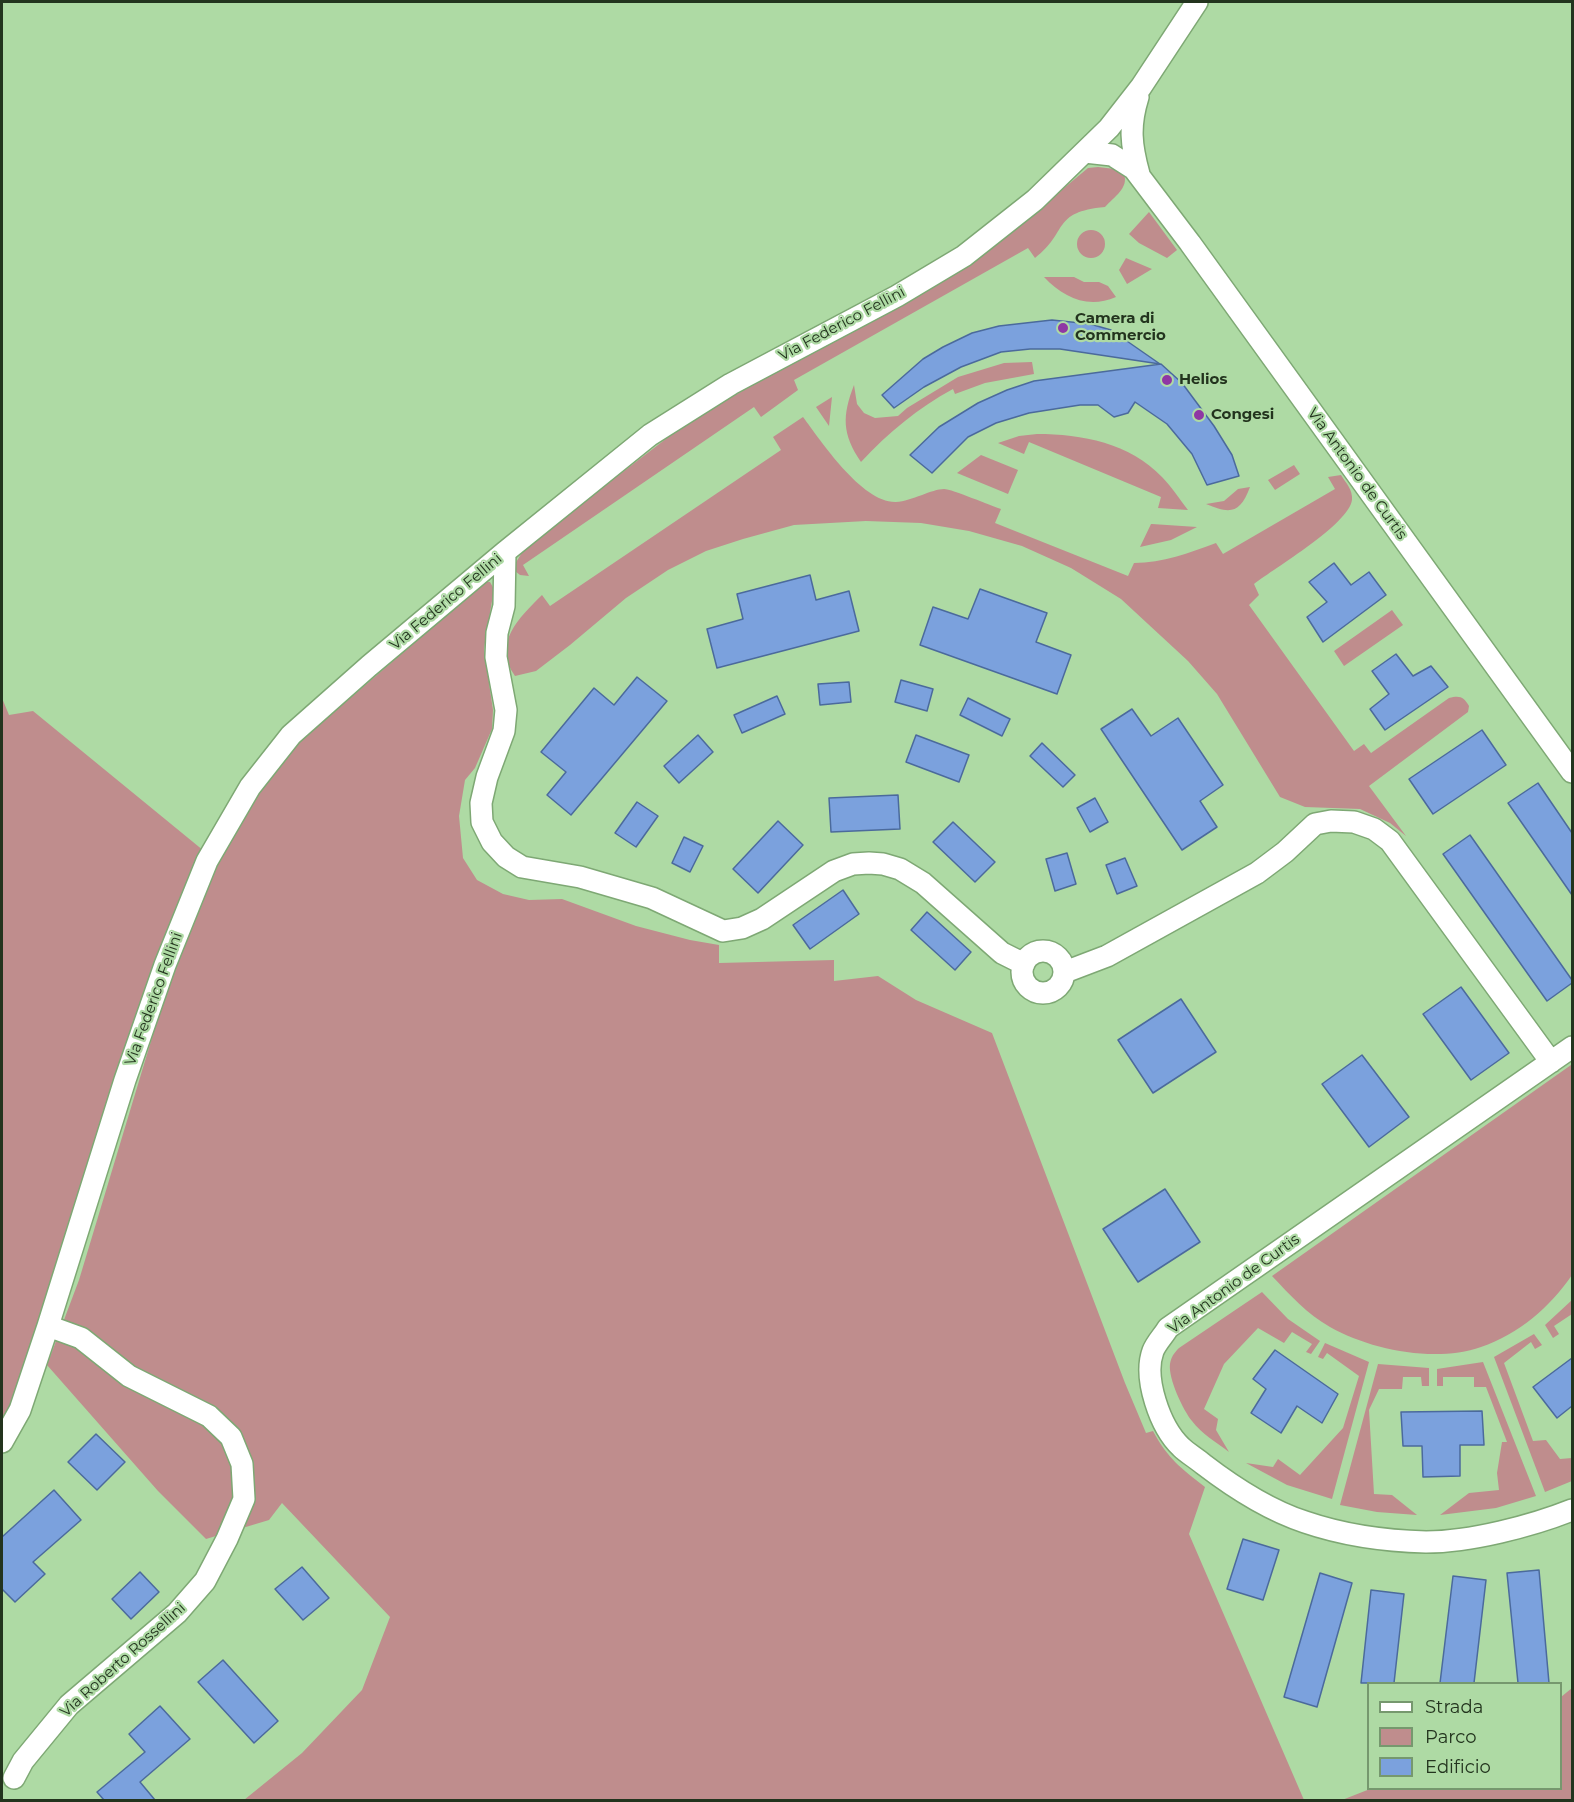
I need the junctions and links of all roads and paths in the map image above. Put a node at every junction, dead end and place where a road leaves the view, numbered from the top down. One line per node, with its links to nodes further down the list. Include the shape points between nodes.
1 (1197, 2): 2 (street, Via Federico Fellini)
2 (1141, 87): 3 (street, Via Federico Fellini); 4 (street, via 1131,130)
3 (1085, 152): 4 (street, via 1112,155); 5 (street, Via Federico Fellini, via 1035,200 964,256 731,384 660,428)
4 (1140, 178): 6 (street, Via Antonio de Curtis)
5 (505, 552): 7 (street, via 504,606 496,657 506,710 504,731 481,803 482,822 492,842 506,857 522,867 580,877 652,898 723,931 762,919 834,871 853,864 883,864 923,883 1002,952); 11 (street, Via Federico Fellini, via 291,735 250,788 223,833 207,861 161,975 124,1080)
6 (1572, 771)
7 (1024, 964): 8 (street, via 1038,952 1050,952 1061,960); 8 (street, via 1025,983 1041,993 1057,988)
8 (1065, 972): 10 (street, via 1107,956 1257,873 1315,824 1354,822 1374,829 1390,841)
9 (1572, 1047): 10 (street, Via Antonio de Curtis)
10 (1551, 1062): 13 (street, Via Antonio de Curtis, via 1168,1328 1153,1349 1148,1372 1163,1419 1180,1446 1230,1484 1303,1522 1366,1537 1427,1542 1526,1526)
11 (48, 1326): 12 (street, Via Federico Fellini, via 20,1410); 14 (street, Via Roberto Rossellini, via 81,1338 129,1376 209,1416 231,1437 242,1464 244,1499 205,1581 177,1613 69,1706 23,1761)
12 (2, 1442)
13 (1572, 1510)
14 (14, 1778)

